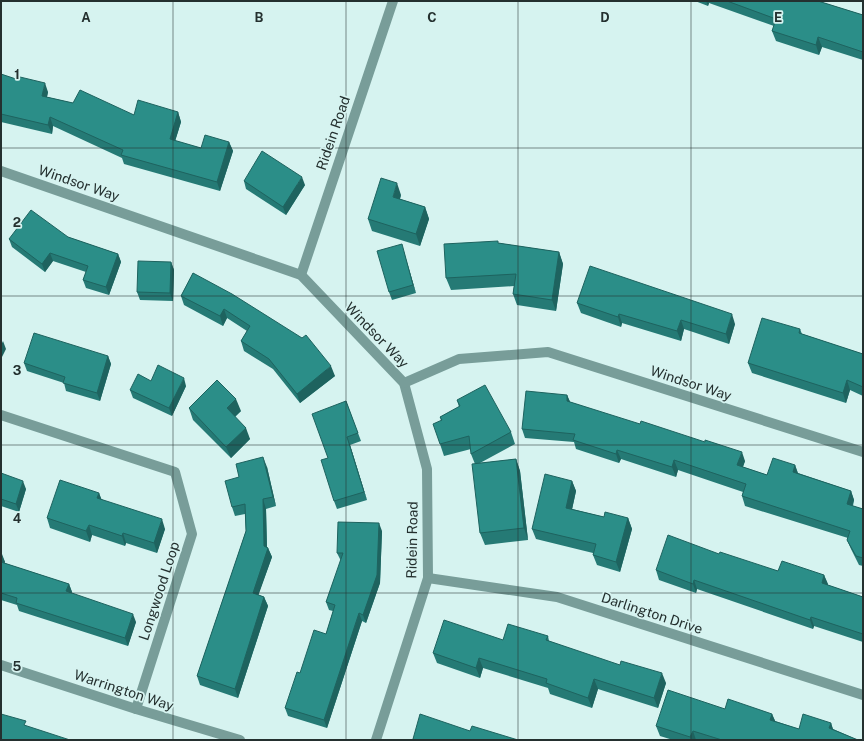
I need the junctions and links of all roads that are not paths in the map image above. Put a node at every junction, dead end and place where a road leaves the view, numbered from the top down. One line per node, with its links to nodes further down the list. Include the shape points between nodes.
1 (392, 1): 3 (street, Ridein Road)
2 (1, 171): 3 (street, Windsor Way)
3 (301, 275): 4 (street, Windsor Way)
4 (404, 383): 6 (street, Windsor Way, via 459,358 548,352); 7 (street, Ridein Road, via 427,469)
5 (1, 415): 10 (street, Longwood Loop, via 175,472 192,534)
6 (863, 452)
7 (428, 578): 9 (street, Darlington Drive, via 557,597); 12 (street, Ridein Road)
8 (1, 665): 10 (street, Warrington Way)
9 (863, 695)
10 (136, 709): 11 (street, Warrington Way)
11 (240, 740)
12 (376, 740)

